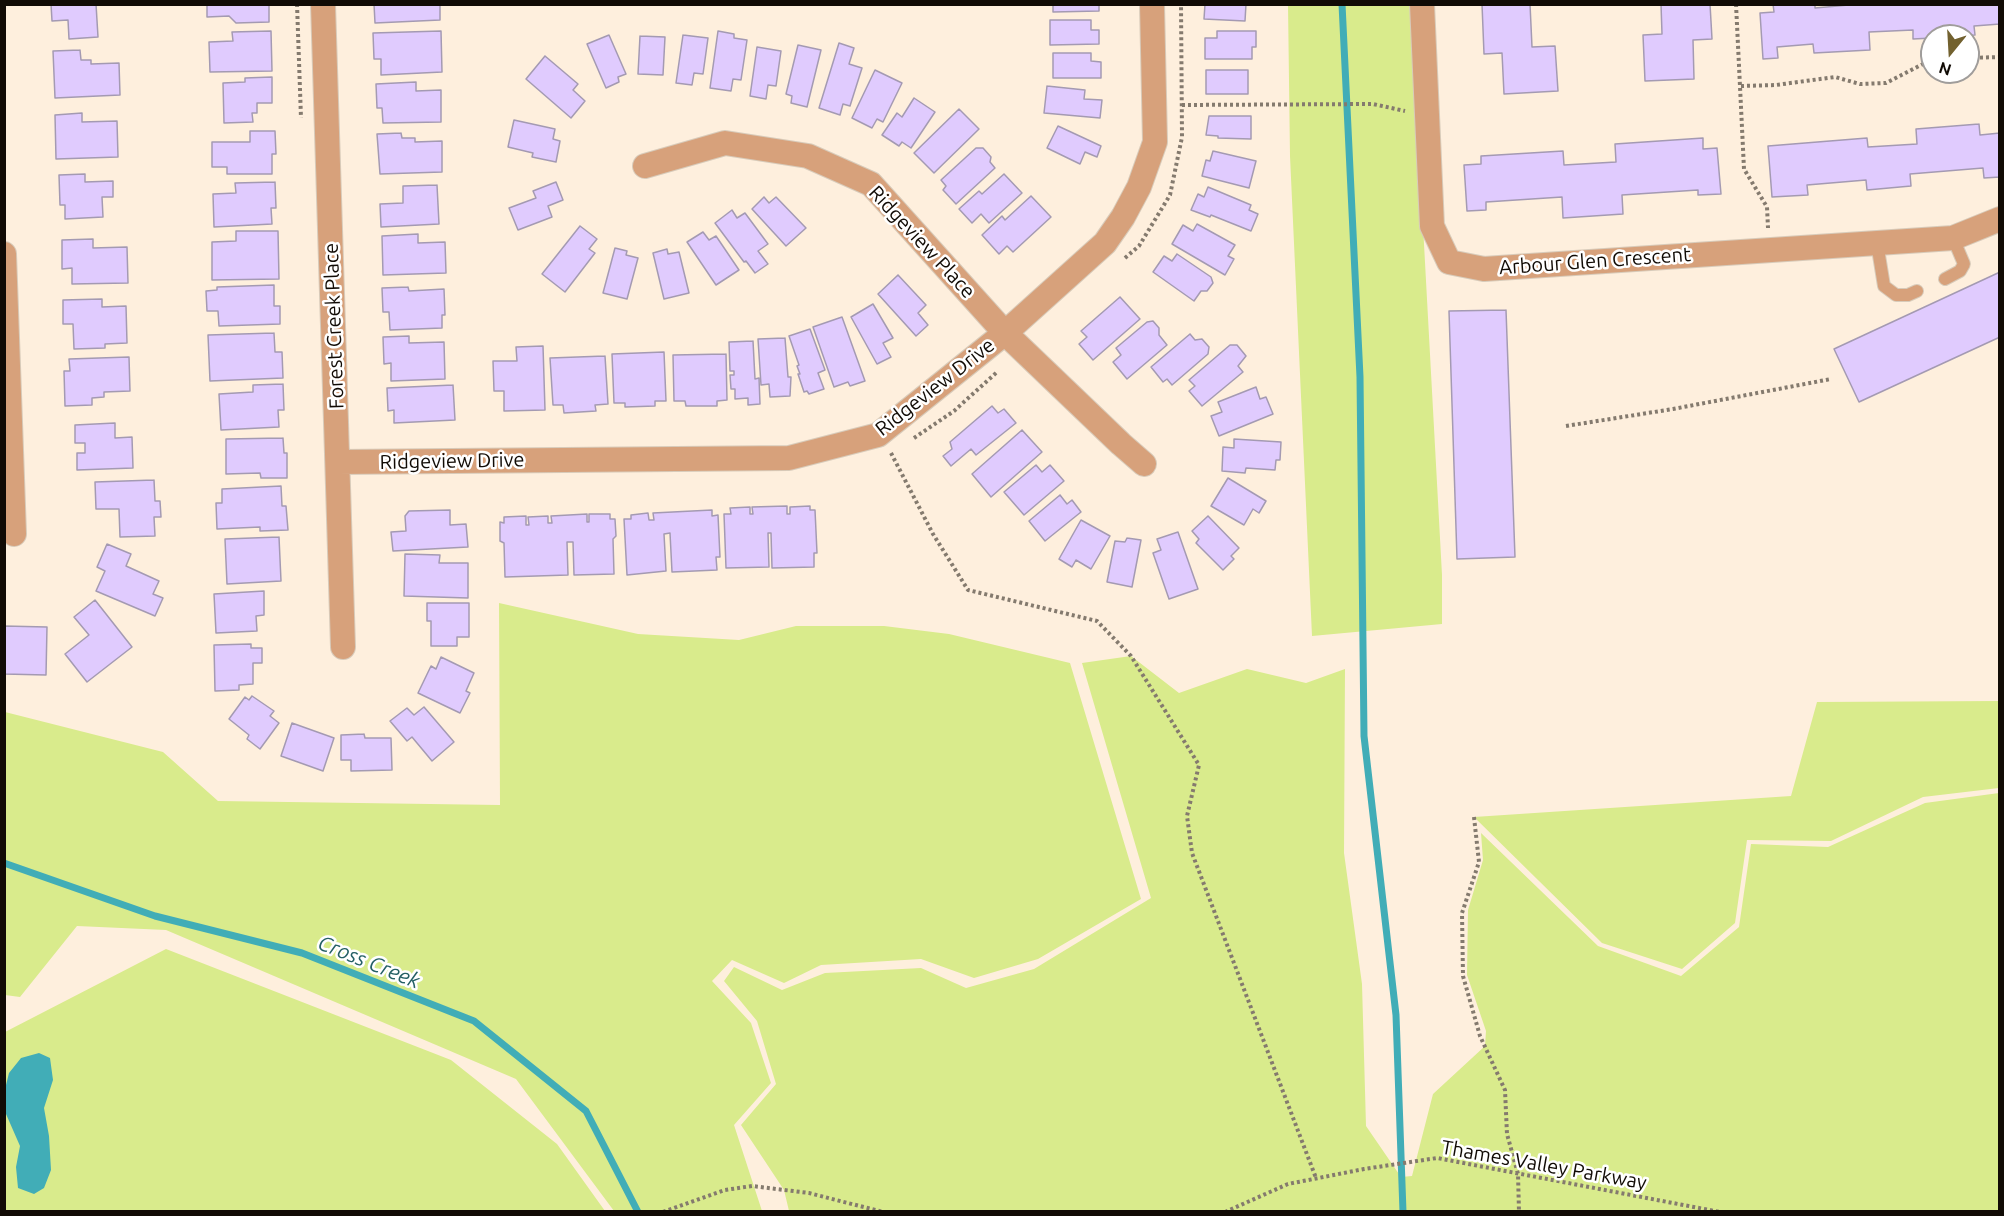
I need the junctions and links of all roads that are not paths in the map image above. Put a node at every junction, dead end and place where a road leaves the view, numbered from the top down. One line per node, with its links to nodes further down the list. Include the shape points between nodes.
1 (323, 4): 13 (street, Forest Creek Place)
2 (1152, 4): 11 (street, Ridgeview Drive, via 1155,142 1138,187 1105,243)
3 (1422, 4): 7 (street, Arbour Glen Crescent, via 1432,226 1449,262 1484,269)
4 (645, 166): 11 (street, Ridgeview Place, via 725,143 808,156 871,184)
5 (2000, 219): 6 (street, Arbour Glen Crescent)
6 (1953, 238): 7 (street, Arbour Glen Crescent); 9 (lane, via 1964,264 1960,271)
7 (1877, 243): 10 (lane, via 1884,286 1896,295)
8 (4, 254): 12 (street)
9 (1945, 279)
10 (1917, 291)
11 (1005, 333): 13 (street, Ridgeview Drive, via 878,435 789,458); 14 (street, Ridgeview Place)
12 (7, 396): 15 (street)
13 (338, 462): 16 (street, Forest Creek Place)
14 (1144, 464)
15 (14, 534)
16 (343, 647)

